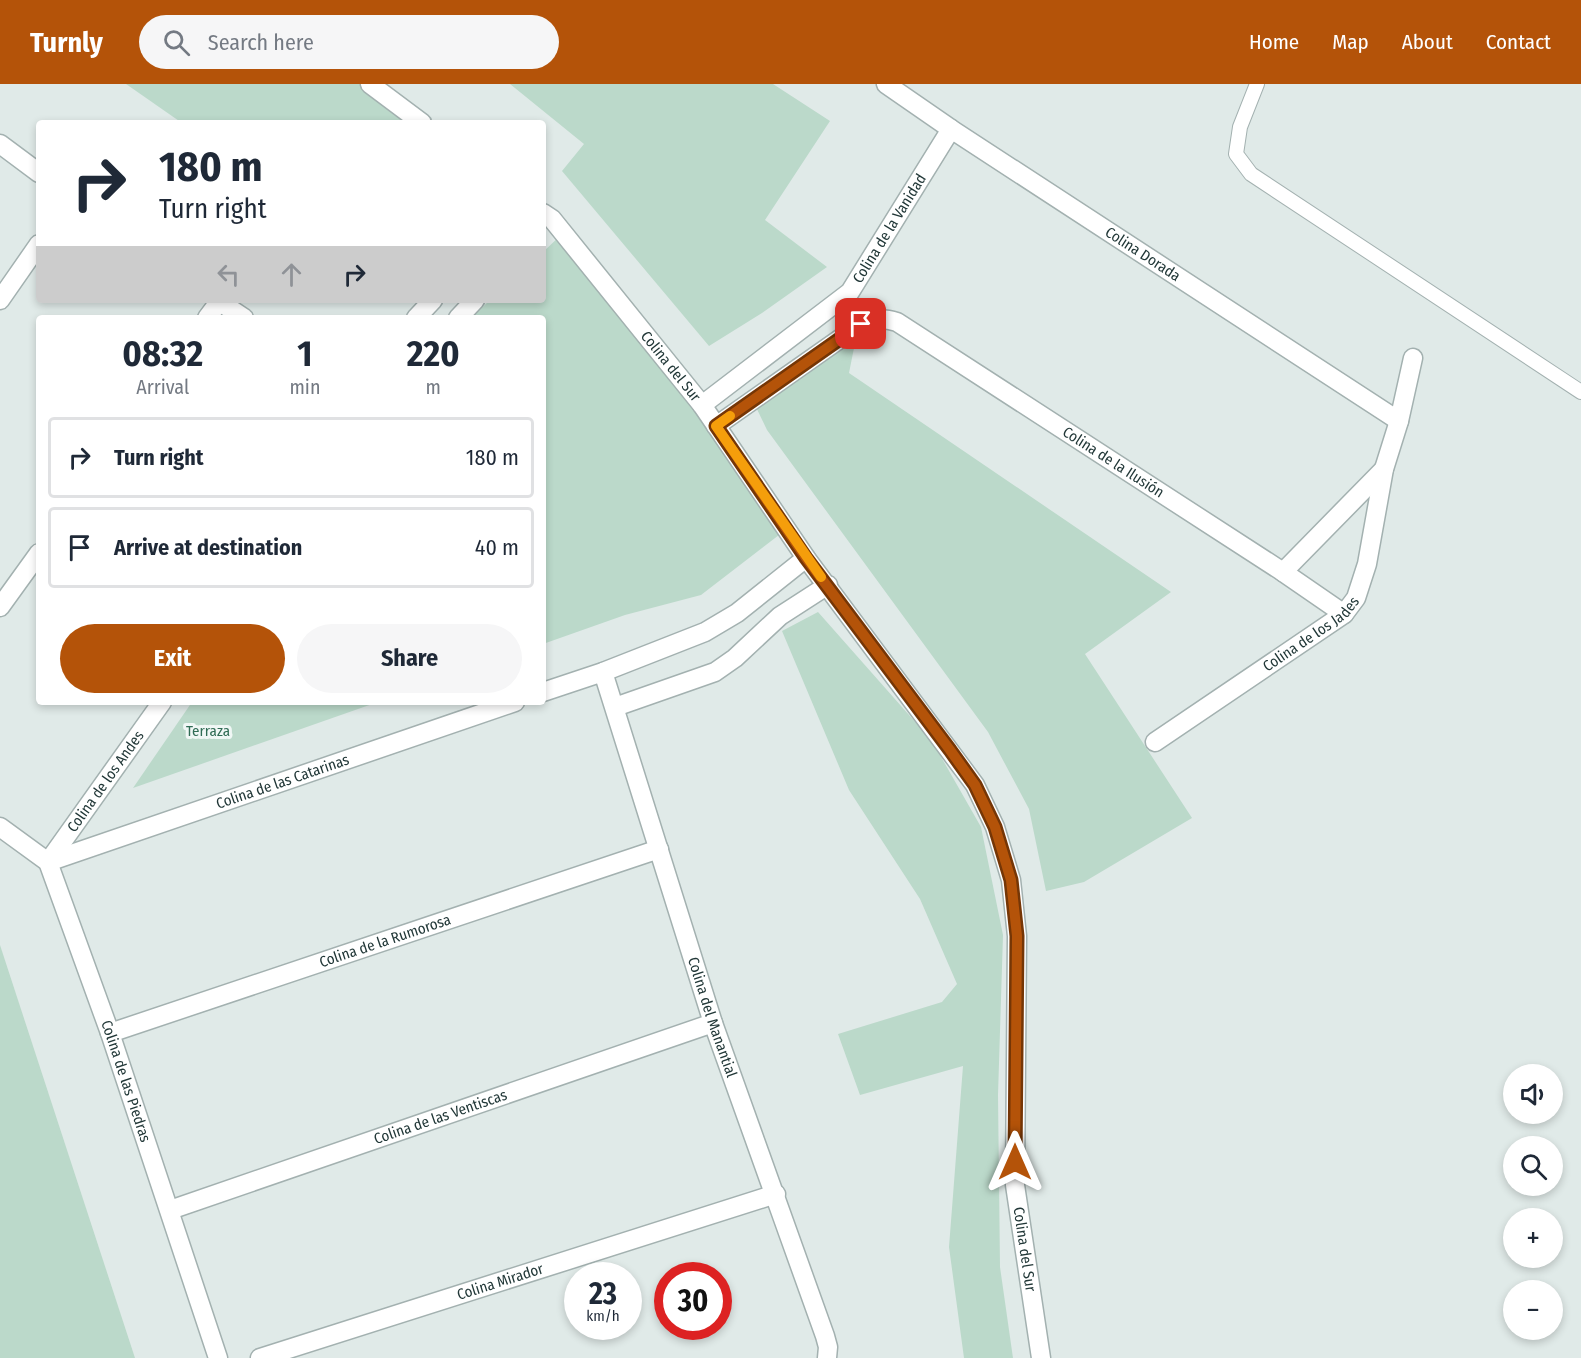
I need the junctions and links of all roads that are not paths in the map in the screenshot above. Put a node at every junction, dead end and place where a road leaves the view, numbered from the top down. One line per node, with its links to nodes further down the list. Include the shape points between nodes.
1 (370, 84): 4 (street)
2 (886, 84): 5 (street, Colina Dorada)
3 (1257, 84): 18 (lane, via 1240,127 1236,154 1251,174)
4 (418, 120)
5 (951, 129): 19 (street, Colina de la Vanidad, via 850,292); 20 (street, Colina Dorada)
6 (0, 144): 7 (street)
7 (36, 171)
8 (546, 220): 19 (street, Colina del Sur)
9 (36, 248): 10 (street)
10 (0, 300)
11 (221, 303): 14 (street)
12 (430, 303): 15 (street)
13 (472, 303): 16 (street)
14 (239, 315)
15 (419, 315)
16 (461, 315)
17 (1413, 358): 20 (street, Colina de los Jades)
18 (1581, 393)
19 (702, 405): 21 (street, Colina del Sur)
20 (1399, 421): 22 (street, Colina de los Jades)
21 (716, 426): 24 (street, Colina del Sur); 25 (street, Colina de la Ilusión, via 861,324 880,319 897,322)
22 (1384, 469): 25 (street, Colina de los Jades); 28 (street, Colina de los Jades, via 1367,564 1356,598)
23 (36, 557): 27 (street)
24 (806, 558): 26 (street, Colina del Sur); 29 (street, via 737,613 705,632)
25 (1283, 572): 28 (street, Colina de la Ilusión)
26 (828, 585): 33 (street, via 780,616 715,672); 45 (street, Colina del Sur, via 975,785 995,827 1011,880 1017,936 1015,1185)
27 (0, 607)
28 (1344, 614): 34 (street, Colina de los Jades)
29 (603, 672): 30 (street); 33 (street, Colina del Manantial)
30 (546, 691)
31 (160, 705): 37 (street, Colina de los Andes)
32 (506, 705): 37 (street, Colina de las Catarinas)
33 (615, 707): 36 (street, Colina del Manantial)
34 (1155, 742)
35 (0, 827): 37 (street)
36 (659, 849): 38 (street, Colina del Manantial); 39 (street, Colina de la Rumorosa)
37 (48, 862): 39 (street, Colina de las Piedras)
38 (713, 1023): 40 (street, Colina del Manantial); 41 (street, Colina de las Ventiscas)
39 (110, 1033): 41 (street, Colina de las Piedras)
40 (776, 1194): 43 (street, Colina Mirador); 44 (street, Colina del Manantial, via 825,1336)
41 (170, 1210): 42 (street, Colina de las Piedras)
42 (218, 1358)
43 (260, 1358)
44 (827, 1358)
45 (1041, 1358)

